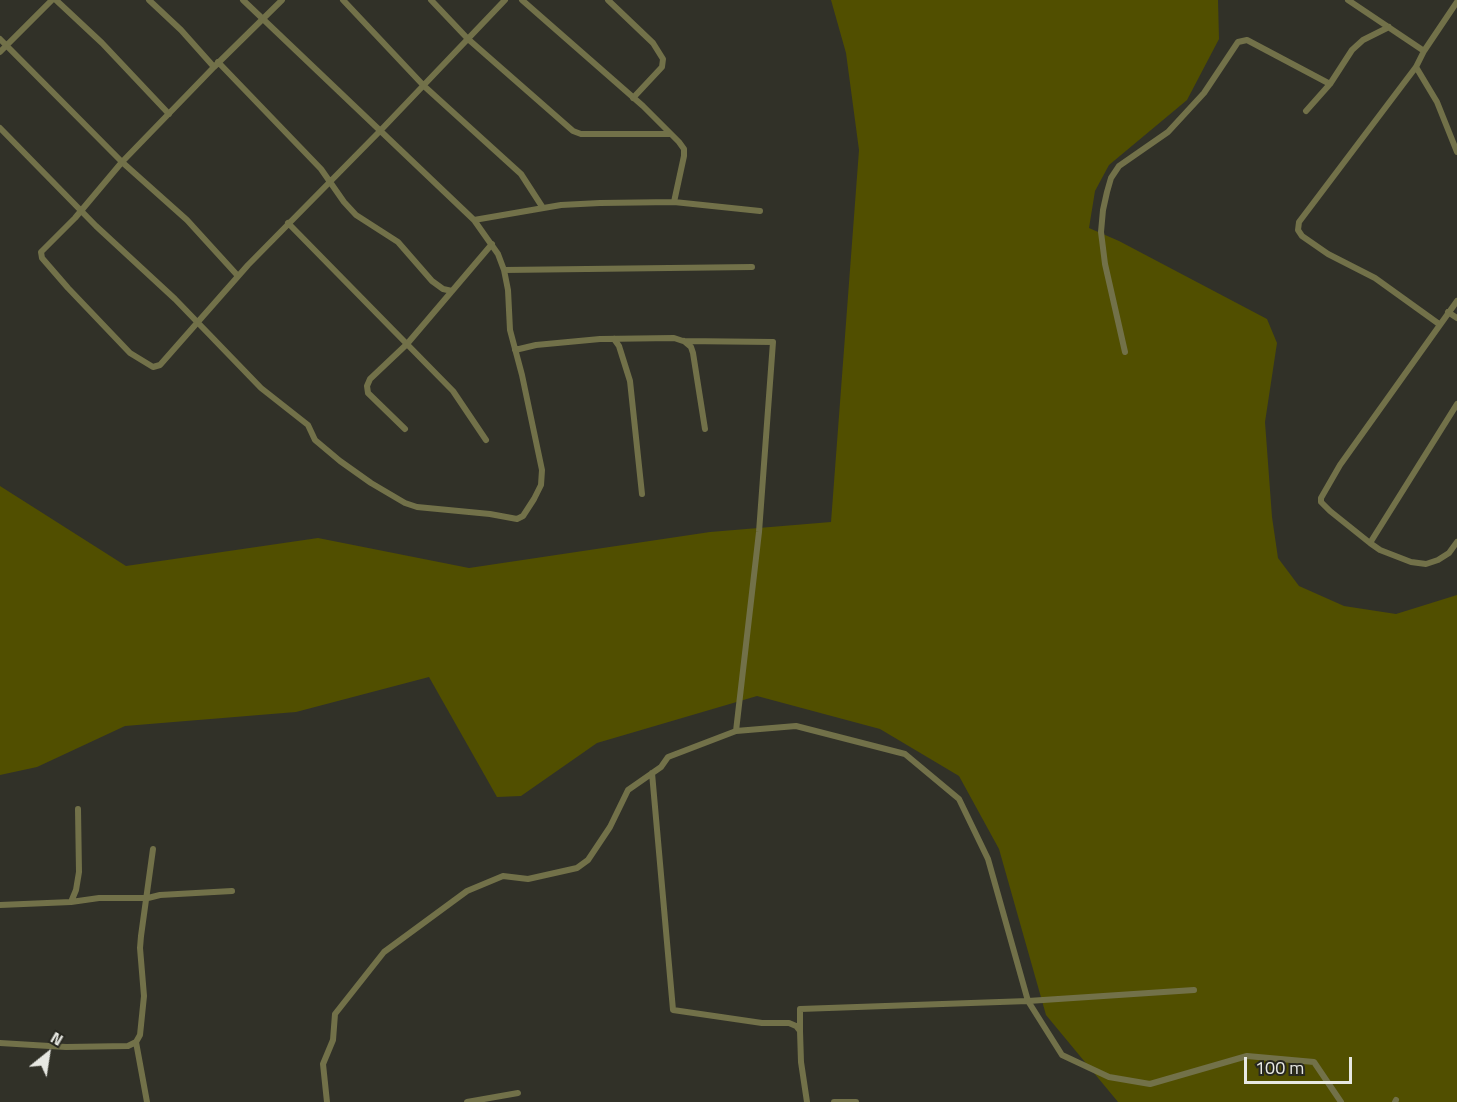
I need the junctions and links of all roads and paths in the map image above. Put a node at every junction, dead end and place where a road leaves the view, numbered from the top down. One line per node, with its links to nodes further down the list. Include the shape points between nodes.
1 (54, 0): 16 (street); 25 (street, via 102,43)
2 (149, 0): 19 (street)
3 (243, 0): 12 (street)
4 (282, 0): 12 (street)
5 (343, 0): 22 (street)
6 (431, 0): 15 (street)
7 (505, 0): 15 (street)
8 (522, 0): 23 (street)
9 (608, 0): 23 (street, via 653,43 663,59 662,67)
10 (1348, 0): 13 (street)
11 (1457, 2): 17 (street)
12 (263, 18): 19 (street); 27 (street)
13 (1389, 27): 17 (street); 21 (street, via 1352,50)
14 (0, 39): 16 (street)
15 (468, 39): 22 (street); 28 (street, via 573,131)
16 (7, 45): 18 (street); 30 (street)
17 (1424, 51): 20 (street)
18 (0, 52)
19 (216, 64): 25 (street); 31 (street)
20 (1416, 67): 29 (street, via 1437,102); 47 (street, via 1299,222 1298,230 1328,254 1376,278)
21 (1330, 84): 24 (street); 52 (street, via 1247,40 1238,42 1204,93 1168,132 1119,166 1111,178 1102,210 1101,232)
22 (424, 86): 27 (street); 33 (street, via 520,174)
23 (633, 98): 28 (street)
24 (1306, 111)
25 (169, 114): 30 (street)
26 (0, 128): 34 (street)
27 (380, 131): 31 (street); 36 (street)
28 (670, 134): 32 (street, via 684,149)
29 (1457, 152)
30 (122, 162): 34 (street); 41 (street, via 187,220)
31 (330, 180): 37 (street); 42 (street, via 356,215 398,242 432,281)
32 (674, 202): 33 (street); 35 (street)
33 (543, 208): 36 (street)
34 (82, 210): 46 (street); 46 (street, via 44,247 42,258 130,353 153,368)
35 (760, 211)
36 (474, 220): 38 (street)
37 (288, 223): 41 (street); 50 (street)
38 (492, 244): 40 (street); 42 (street)
39 (752, 267): 40 (street)
40 (504, 270): 51 (street)
41 (238, 276): 46 (street)
42 (452, 291): 50 (street)
43 (1457, 301): 44 (street)
44 (1448, 312): 45 (street); 47 (street)
45 (1457, 318)
46 (196, 321): 51 (street, via 261,388 308,426 315,440 371,483 417,507 517,519 534,499 543,470)
47 (1439, 324): 59 (street, via 1322,494 1321,502)
48 (614, 339): 49 (street); 51 (street); 57 (street, via 630,381)
49 (683, 340): 55 (street, via 693,353); 60 (street, via 773,342 759,532)
50 (407, 344): 54 (street, via 367,386 368,393); 56 (street, via 453,391)
51 (515, 350)
52 (1125, 352)
53 (1457, 404): 59 (street)
54 (405, 429)
55 (705, 429)
56 (486, 440)
57 (642, 494)
58 (1457, 542): 59 (street, via 1444,557 1426,564 1411,562)
59 (1370, 543)
60 (736, 731): 61 (street, via 668,757); 69 (street, via 796,726 905,754 959,799 988,858)
61 (652, 773): 70 (street, via 673,1010 762,1023 789,1023); 75 (street, via 628,790 610,826 588,860 578,868 528,879 503,876 467,891 384,952 335,1014 333,1040 323,1064)
62 (78, 809): 66 (street, via 79,872)
63 (153, 849): 65 (street)
64 (232, 891): 65 (street)
65 (148, 898): 66 (street); 71 (street, via 140,948 143,1016)
66 (71, 902): 67 (street)
67 (0, 905)
68 (1194, 990): 69 (street)
69 (1028, 1001): 70 (street, via 800,1009); 80 (street, via 1062,1054 1109,1077 1150,1084 1246,1056 1314,1062)
70 (800, 1031): 77 (street)
71 (136, 1042): 72 (street, via 128,1046 66,1047); 74 (street)
72 (0, 1043)
73 (518, 1093): 76 (street)
74 (147, 1102)
75 (327, 1102)
76 (467, 1102)
77 (807, 1102)
78 (834, 1102): 79 (street)
79 (856, 1102)
80 (1341, 1102)

